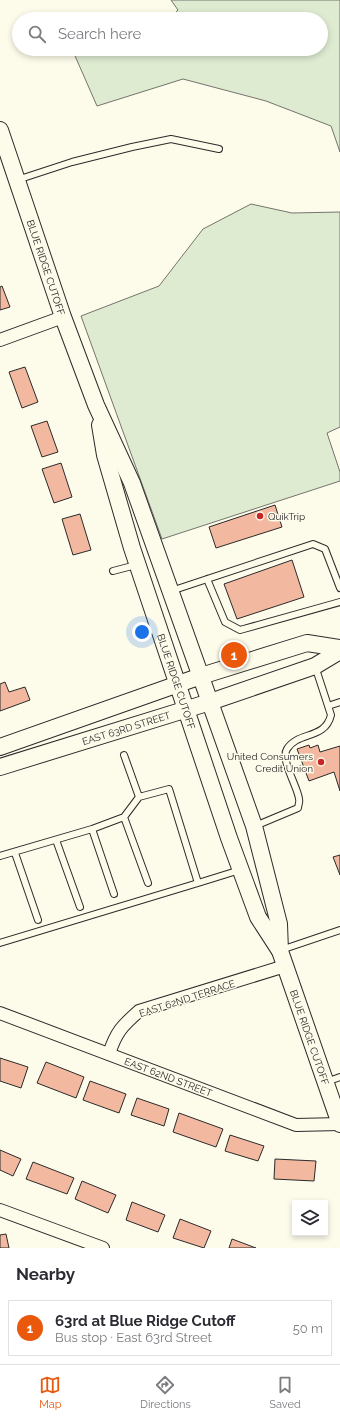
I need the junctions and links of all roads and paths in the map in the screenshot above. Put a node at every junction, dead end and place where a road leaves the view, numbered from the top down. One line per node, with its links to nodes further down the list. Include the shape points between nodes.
1 (0, 130): 3 (main road, BLUE RIDGE CUTOFF)
2 (219, 149): 3 (lane, via 171,139 132,146)
3 (17, 180): 4 (main road, BLUE RIDGE CUTOFF)
4 (63, 317): 5 (street); 6 (main road, BLUE RIDGE CUTOFF)
5 (0, 340)
6 (96, 405): 7 (main road, BLUE RIDGE CUTOFF, via 105,455); 11 (main road, BLUE RIDGE CUTOFF, via 132,483)
7 (138, 564): 8 (lane); 17 (main road, BLUE RIDGE CUTOFF)
8 (113, 571)
9 (207, 579): 10 (lane, via 313,544 325,549); 11 (lane); 12 (lane, via 225,622 240,630)
10 (340, 588)
11 (171, 591): 16 (main road, BLUE RIDGE CUTOFF)
12 (340, 602)
13 (340, 648): 16 (main road, via 307,644)
14 (340, 651): 15 (main road, EAST 63RD STREET)
15 (315, 666): 18 (main road, EAST 63RD STREET); 20 (lane)
16 (201, 676): 17 (main road); 18 (main road, BLUE RIDGE CUTOFF)
17 (178, 684): 21 (main road, BLUE RIDGE CUTOFF); 22 (main road)
18 (210, 702): 21 (main road, EAST 63RD STREET); 27 (main road, BLUE RIDGE CUTOFF)
19 (340, 702): 20 (lane)
20 (328, 706): 27 (lane, via 331,715 329,723 318,733 298,740 287,749 286,757 299,799 298,808)
21 (187, 709): 24 (main road, EAST 63RD STREET); 32 (main road, BLUE RIDGE CUTOFF)
22 (0, 747)
23 (124, 756): 25 (lane)
24 (0, 767)
25 (138, 797): 26 (lane); 34 (lane, via 169,789)
26 (124, 817): 28 (lane); 33 (lane)
27 (254, 826): 40 (main road, BLUE RIDGE CUTOFF, via 279,924)
28 (92, 829): 29 (lane); 35 (lane)
29 (56, 840): 30 (lane); 36 (lane)
30 (15, 853): 31 (lane); 37 (lane)
31 (0, 856)
32 (240, 870): 34 (lane); 40 (main road, BLUE RIDGE CUTOFF, via 258,917)
33 (148, 883)
34 (198, 883): 39 (lane)
35 (114, 894)
36 (80, 907)
37 (38, 920)
38 (340, 930): 40 (lane)
39 (0, 943)
40 (280, 951): 41 (main road, BLUE RIDGE CUTOFF)
41 (285, 966): 43 (street, EAST 62ND TERRACE, via 139,1011 114,1037); 44 (main road, BLUE RIDGE CUTOFF)
42 (0, 1013): 43 (street, EAST 62ND STREET)
43 (109, 1054): 45 (street, EAST 62ND STREET, via 296,1125)
44 (333, 1080): 45 (main road, BLUE RIDGE CUTOFF)
45 (340, 1124)
46 (0, 1210): 47 (street)
47 (103, 1248)

